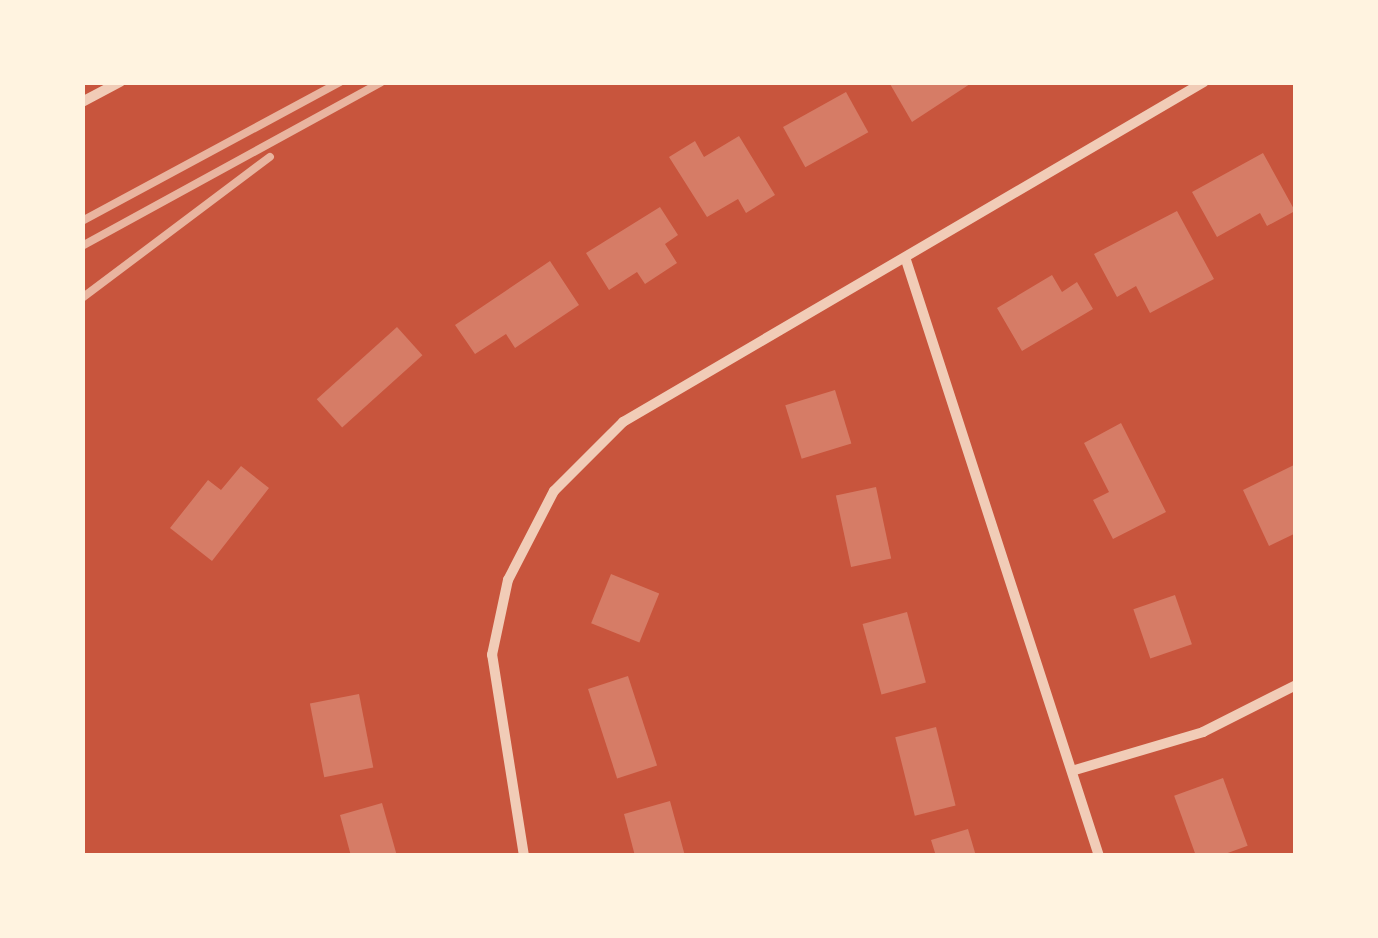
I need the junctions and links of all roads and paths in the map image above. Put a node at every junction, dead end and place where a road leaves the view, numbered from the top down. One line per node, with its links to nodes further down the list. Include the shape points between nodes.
1 (120, 82): 3 (street)
2 (1204, 82): 4 (street)
3 (82, 102)
4 (906, 260): 6 (street); 7 (street, via 766,333 623,422 554,491 508,580 492,655)
5 (1296, 685): 6 (street, via 1203,732)
6 (1075, 770): 8 (street)
7 (524, 856)
8 (1099, 856)

